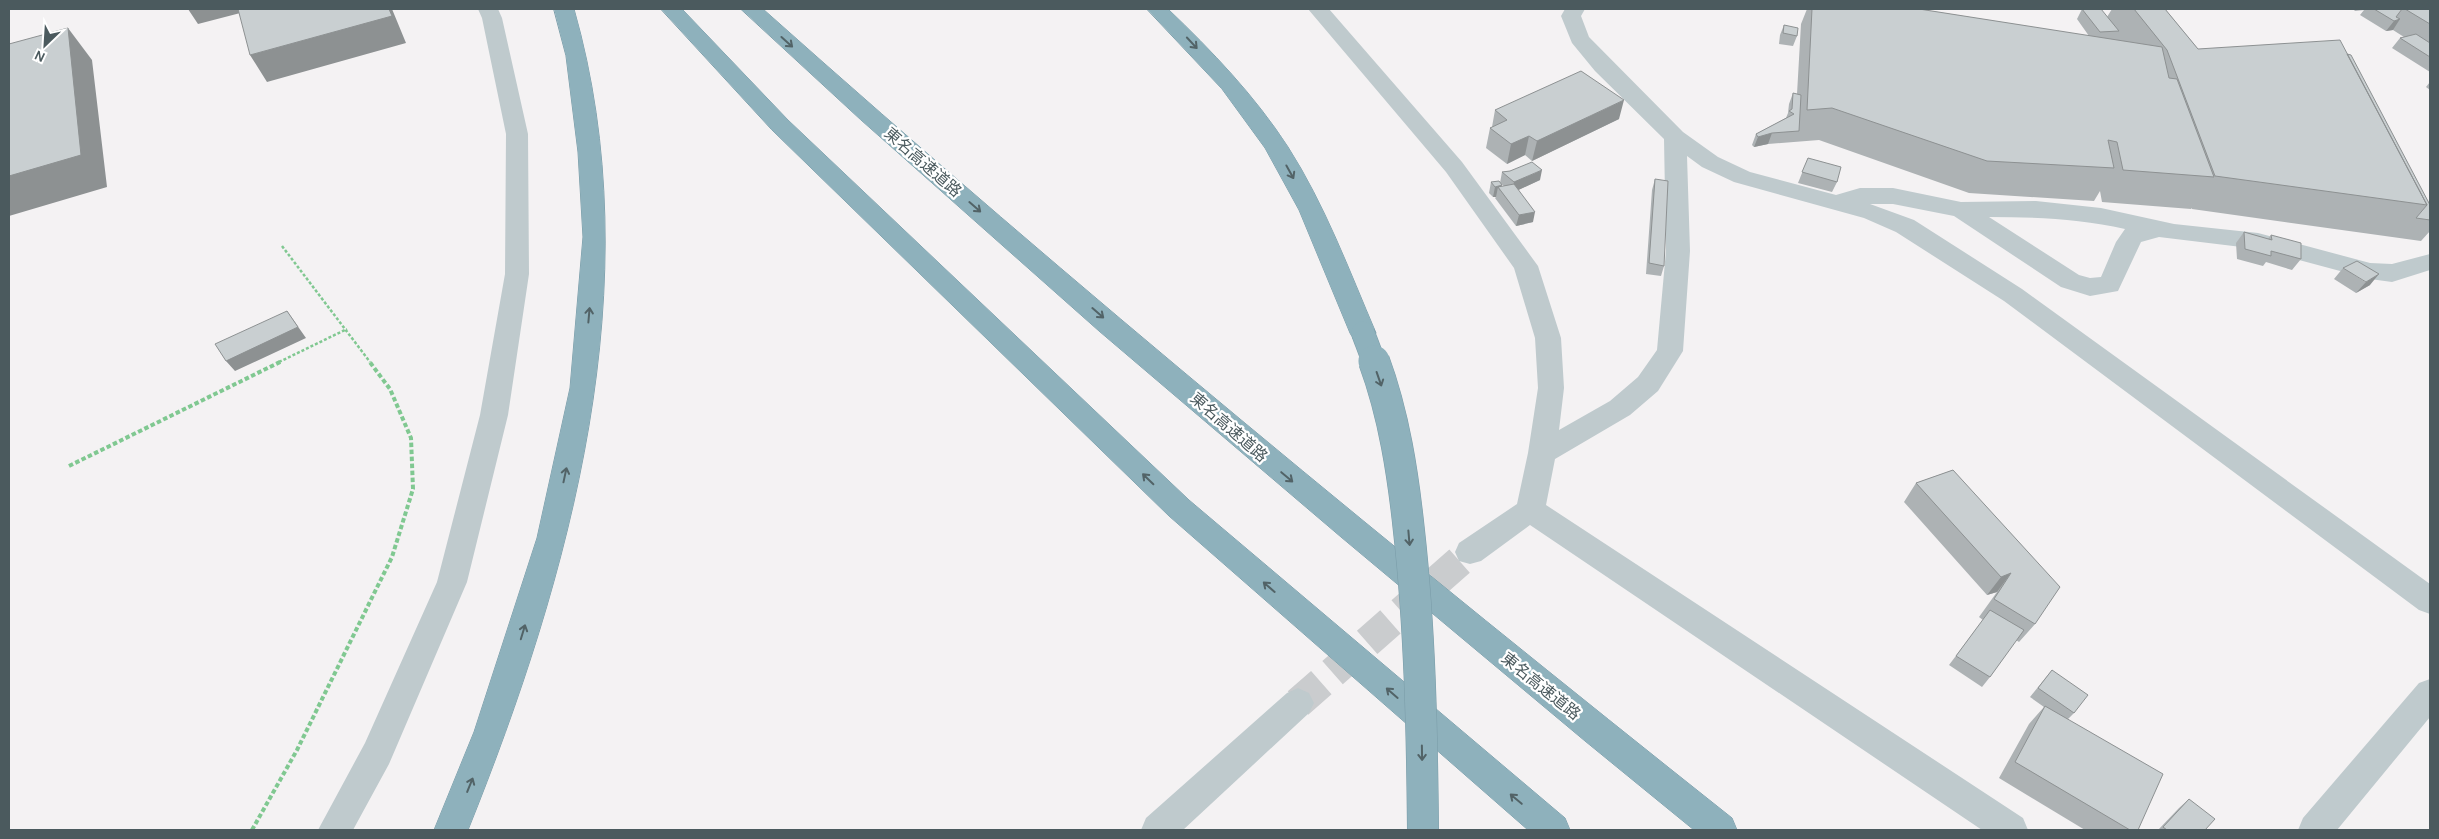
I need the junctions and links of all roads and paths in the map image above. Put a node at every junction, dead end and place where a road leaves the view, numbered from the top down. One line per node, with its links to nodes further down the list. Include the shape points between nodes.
1 (488, 9): 23 (street, via 517,134 517,274 494,416 452,582 377,753)
2 (564, 9): 24 (highway, one-way to 2, via 491,732 552,538 583,388 595,237 577,56)
3 (671, 9): 27 (highway, one-way to 3, via 1179,508 780,125)
4 (752, 9): 28 (highway, 東名高速道路, one-way to 28, via 852,101 1266,459)
5 (1157, 9): 26 (highway, one-way to 26, bridge, via 1190,40 1243,101 1290,169 1330,252 1388,403 1406,506 1422,730)
6 (1318, 9): 15 (street, via 1454,167 1526,266 1548,338 1551,388)
7 (1574, 9): 8 (street, via 1571,16 1578,39)
8 (1675, 137): 9 (street, via 1710,162 1742,177); 15 (street, via 1678,251 1670,351 1648,384 1620,408)
9 (1832, 203): 10 (street, via 1860,196 1893,196); 19 (street, via 1872,212 1905,226 1968,264)
10 (1961, 210): 11 (street, via 2036,209 2101,216); 11 (street, via 2070,281 2090,287 2109,285 2133,234)
11 (2158, 229): 13 (street, via 2258,241 2370,271 2392,273)
12 (282, 246): 14 (path)
13 (2430, 262)
14 (347, 329): 16 (path); 22 (path, via 390,389 411,438 413,489 392,557 297,750)
15 (1542, 453): 17 (street)
16 (68, 466)
17 (1530, 510): 18 (street); 29 (street)
18 (1470, 552)
19 (2430, 601)
20 (2430, 693): 30 (street)
21 (1298, 703): 25 (street)
22 (252, 830)
23 (336, 830)
24 (451, 830)
25 (1158, 830)
26 (1423, 830)
27 (1553, 830)
28 (1720, 830)
29 (2011, 830)
30 (2315, 830)

